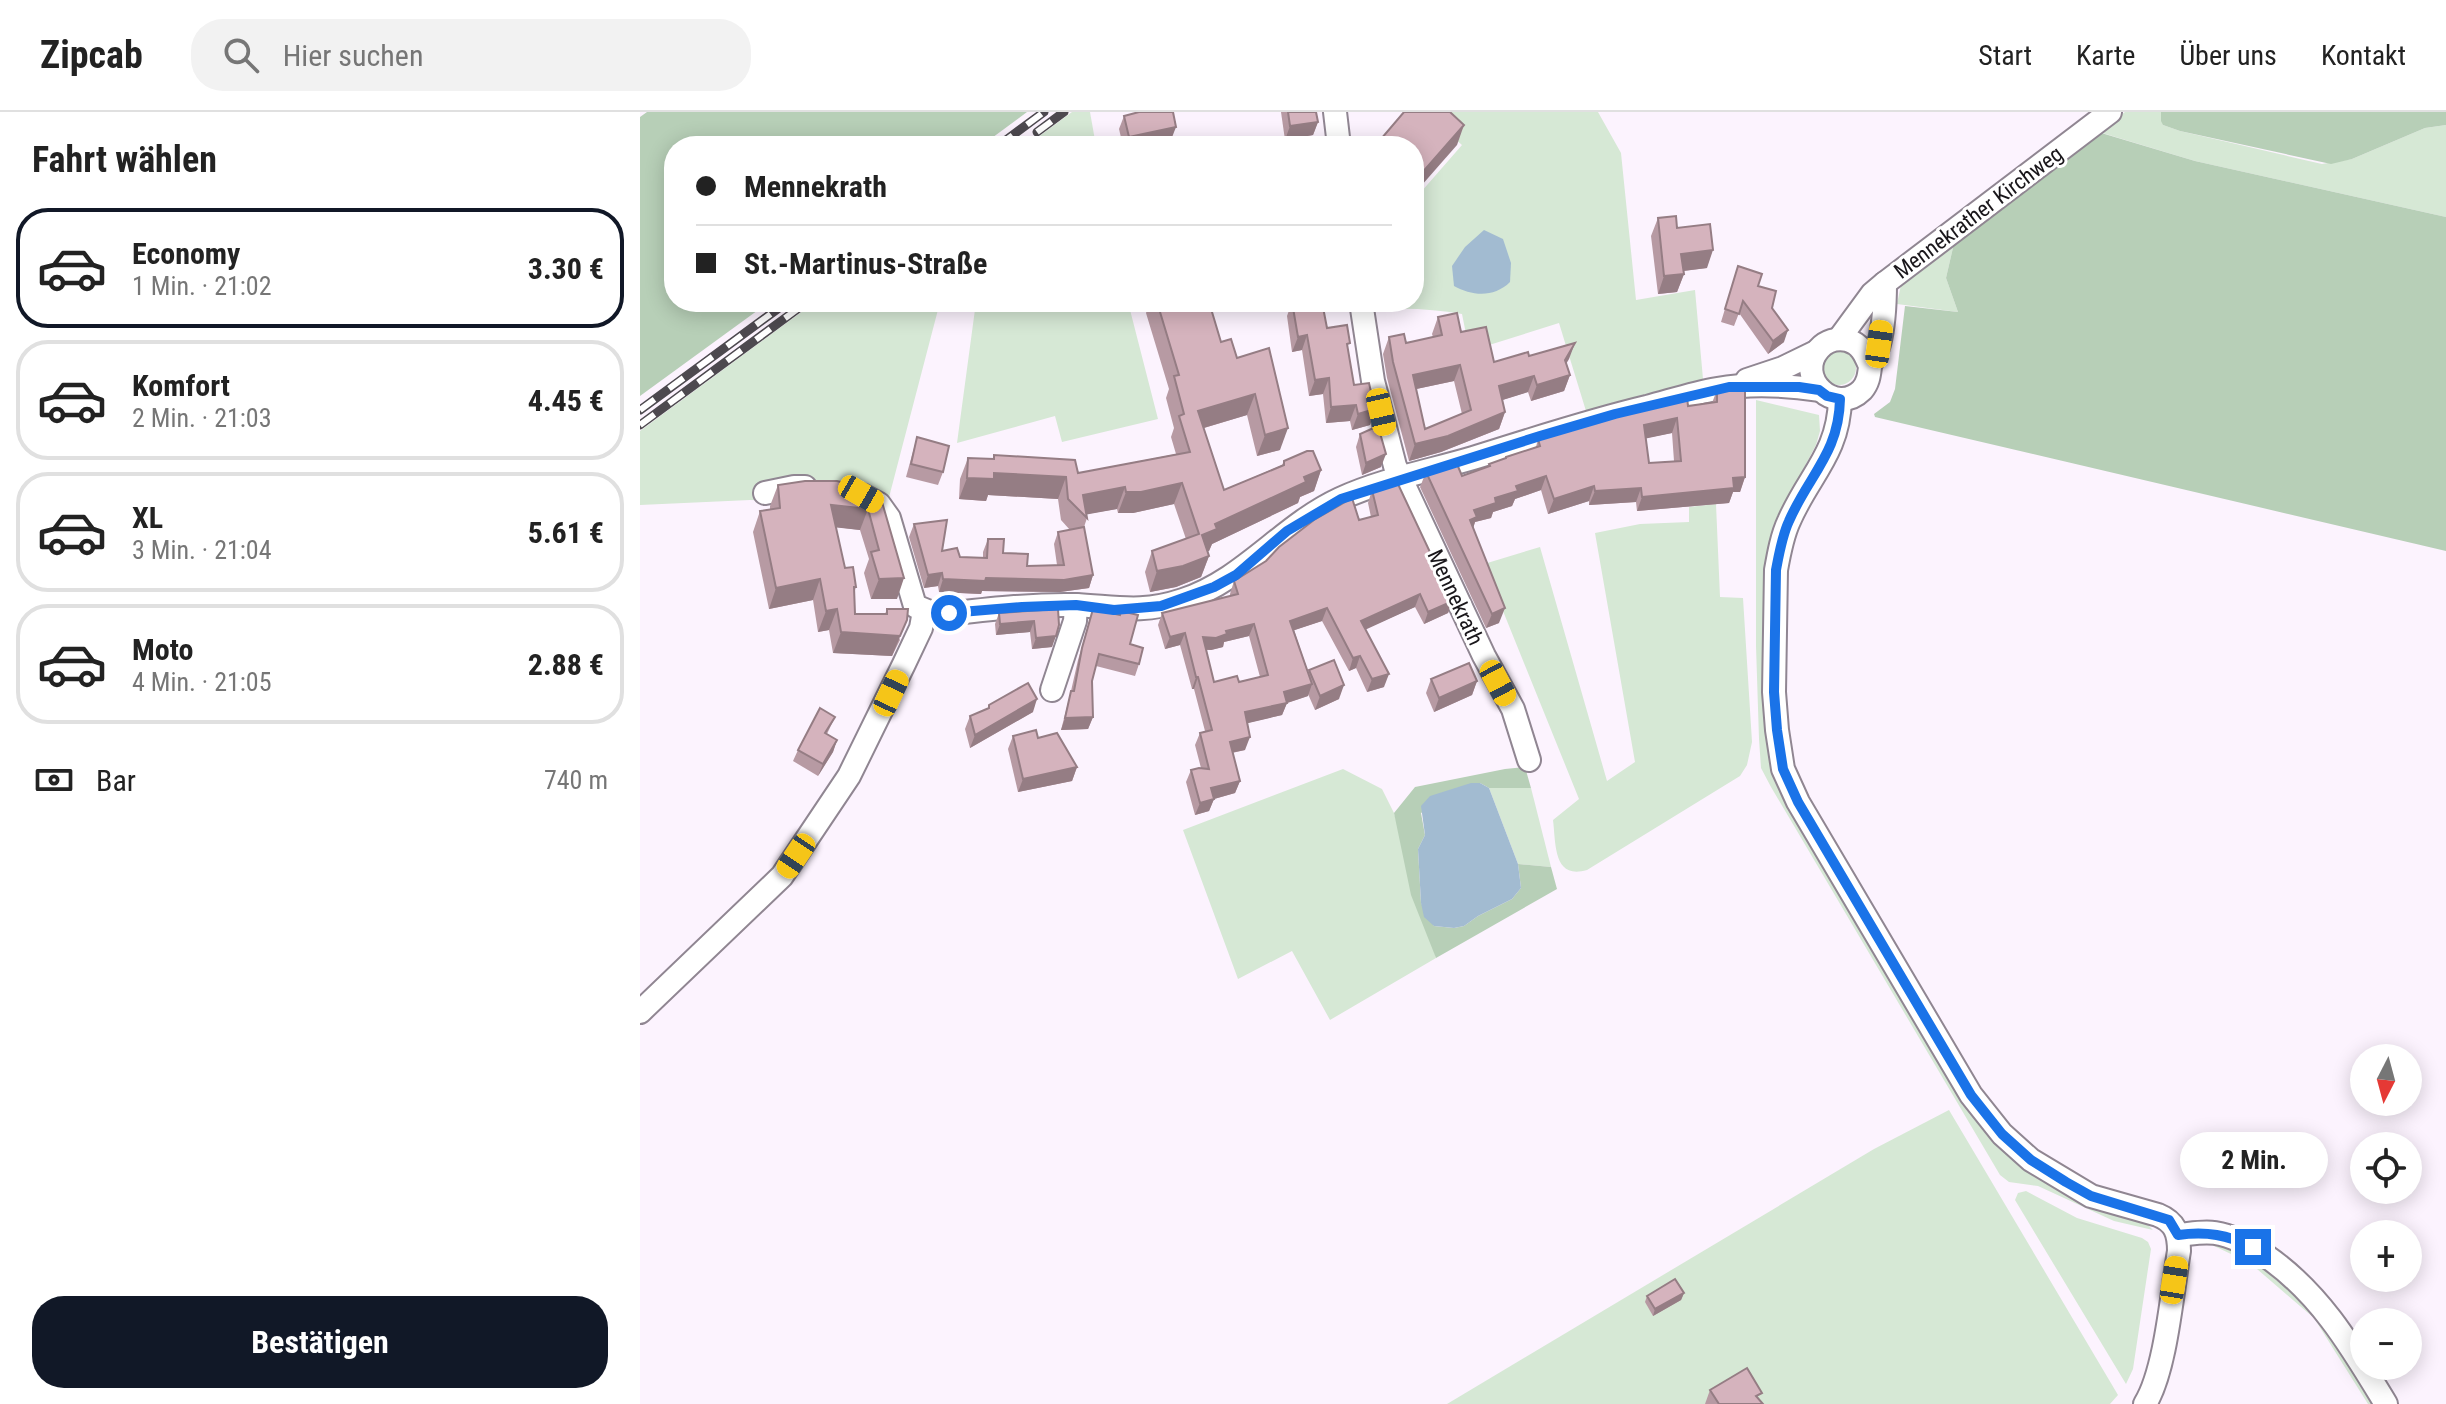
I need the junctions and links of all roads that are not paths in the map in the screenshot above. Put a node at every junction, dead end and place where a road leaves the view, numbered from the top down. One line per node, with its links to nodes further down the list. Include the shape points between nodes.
1 (1335, 112): 3 (street)
2 (2110, 112): 4 (street, Mennekrather Kirchweg)
3 (1338, 136)
4 (1885, 283): 6 (street, Mennekrather Kirchweg); 8 (street, Mennekrather Kirchweg, via 1879,344)
5 (1363, 312): 11 (street, Mennekrath, via 1373,381)
6 (1839, 339): 7 (street, Mennekrather Kirchweg); 8 (street, via 1862,349)
7 (1816, 352): 9 (street); 10 (street, via 1811,376)
8 (1870, 366): 10 (street, Mennekrather Kirchweg, via 1867,383 1853,396)
9 (1729, 387): 10 (street, via 1799,387); 11 (street, via 1615,414)
10 (1830, 395): 18 (street, via 1840,414 1833,443 1789,520 1776,570 1774,692 1783,769 1971,1095 2002,1134 2066,1182 2091,1196 2169,1220)
11 (1402, 478): 13 (street, via 1314,513 1236,575 1186,599 1141,609); 16 (street, Mennekrath, via 1513,709)
12 (765, 493): 14 (street, via 833,488 879,504 889,518 915,606)
13 (1076, 605): 14 (street, via 937,615); 15 (street)
14 (924, 611): 17 (street, via 921,628 849,776 782,876)
15 (1052, 690)
16 (1529, 760)
17 (640, 1012)
18 (2178, 1235): 19 (street, via 2160,1366); 20 (street, via 2230,1236 2293,1276 2338,1326)
19 (2145, 1404)
20 (2386, 1404)

